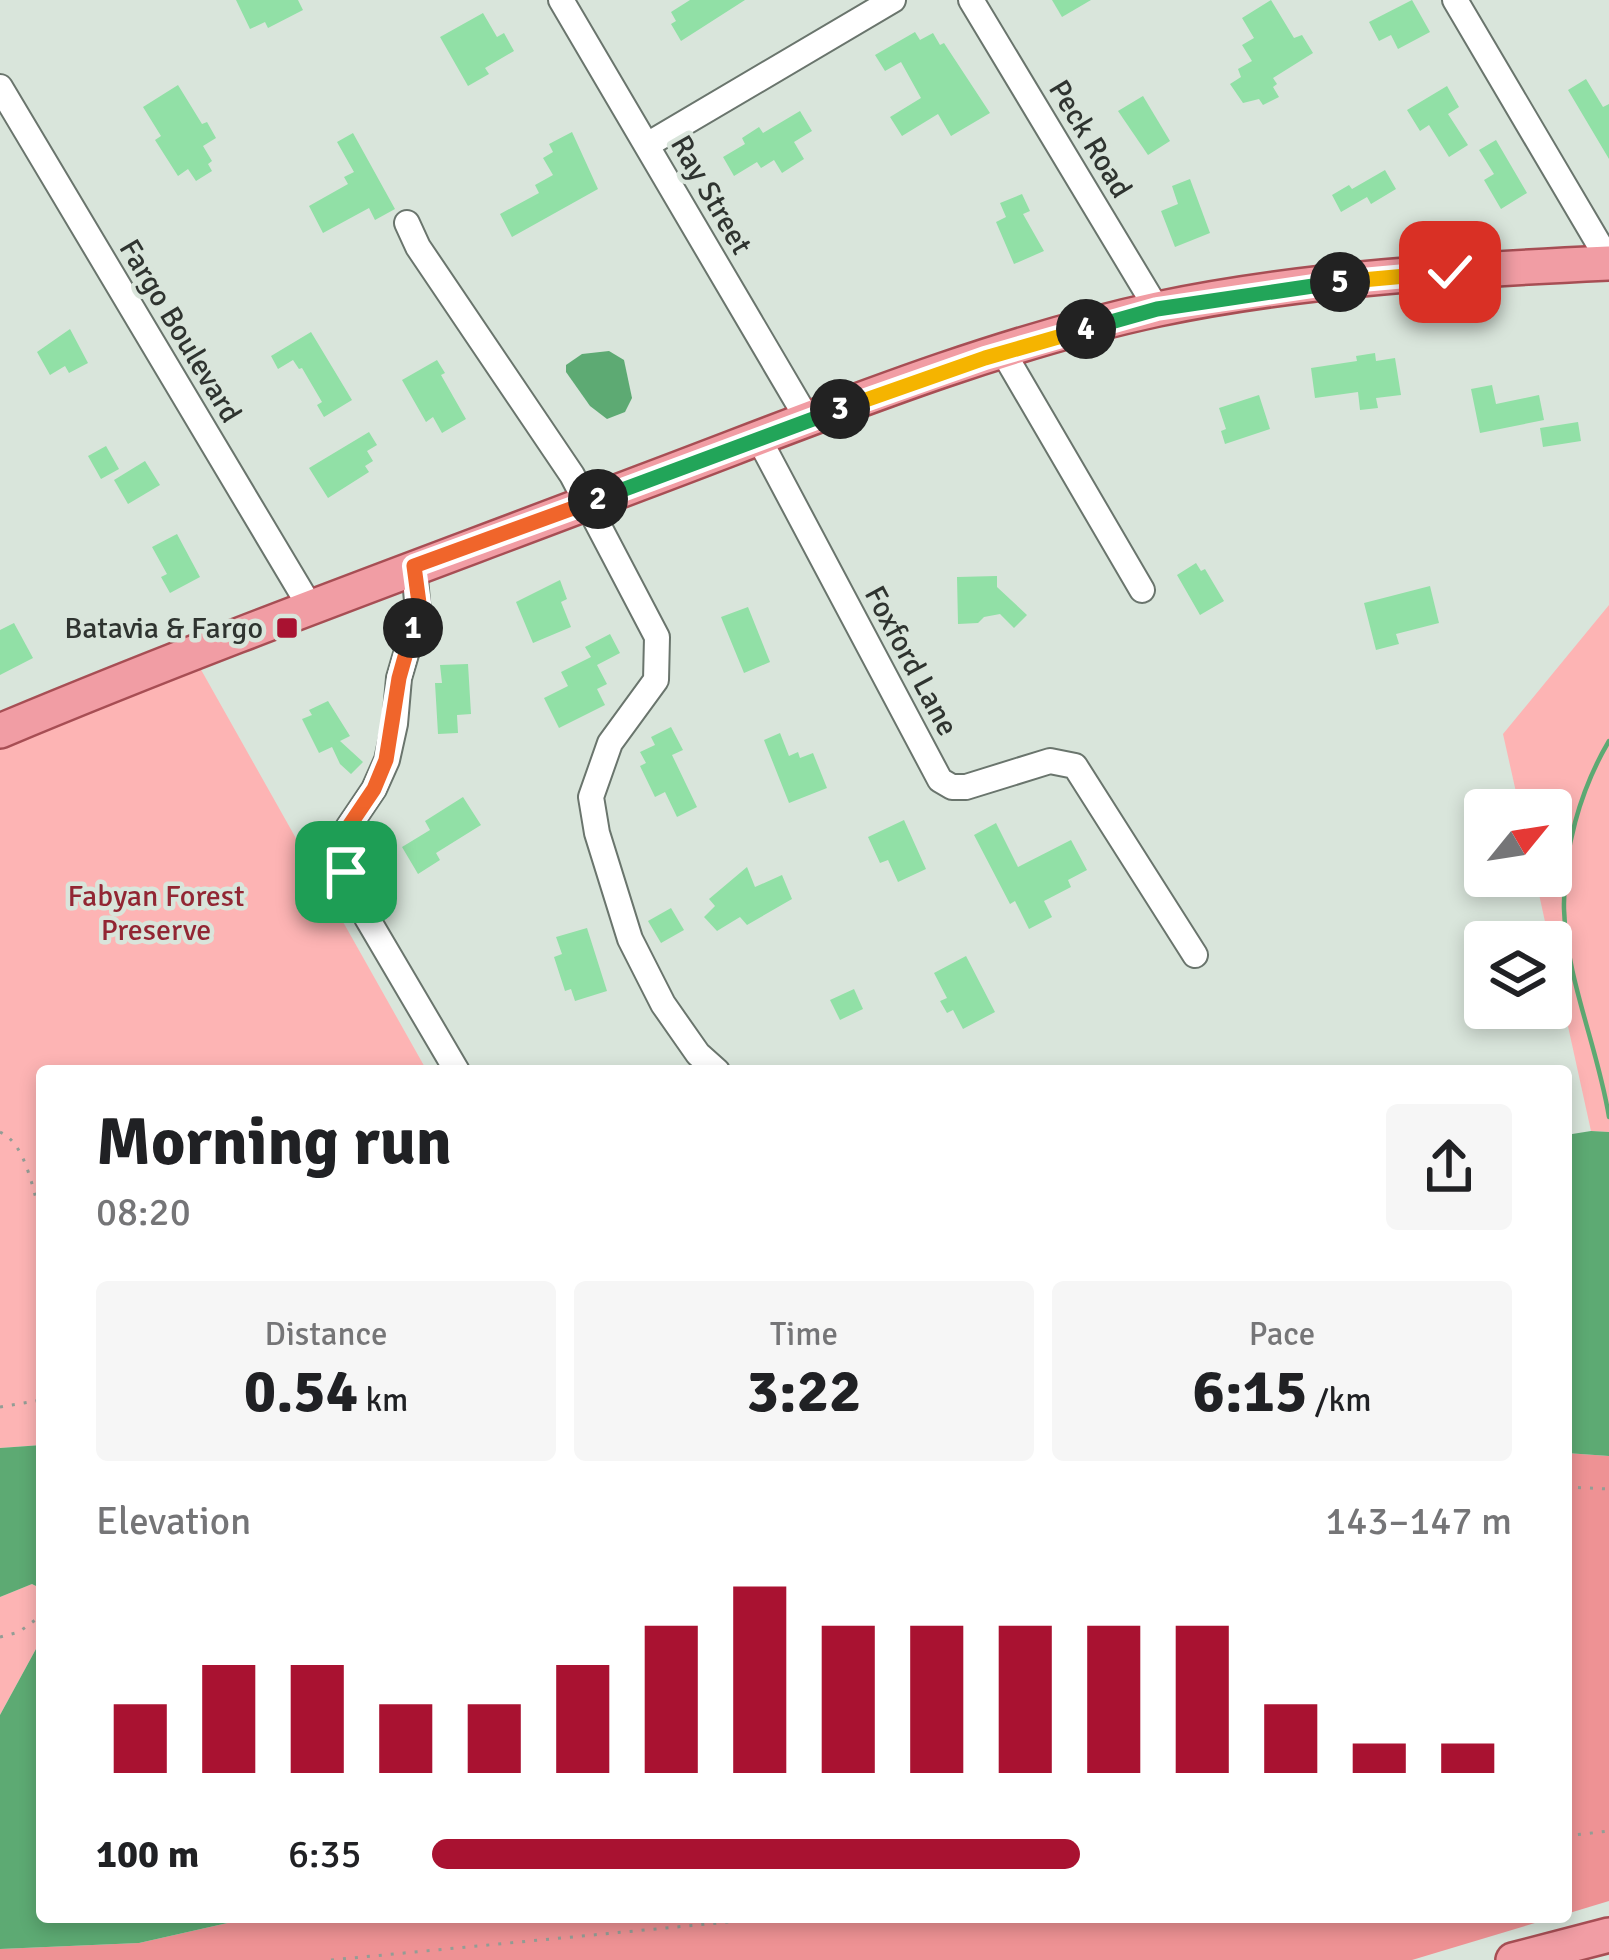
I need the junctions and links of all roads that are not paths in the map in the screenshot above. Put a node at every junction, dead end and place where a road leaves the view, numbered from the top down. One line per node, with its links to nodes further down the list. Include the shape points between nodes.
1 (561, 0): 6 (street, Ray Street)
2 (893, 0): 6 (street)
3 (971, 0): 9 (street, Peck Road)
4 (1455, 0): 8 (street)
5 (0, 87): 16 (street, Fargo Boulevard)
6 (647, 145): 11 (street, Ray Street)
7 (407, 223): 13 (street)
8 (1609, 262): 9 (main road, via 1366,279)
9 (1157, 309): 10 (main road)
10 (1003, 352): 11 (main road); 15 (street)
11 (808, 420): 12 (main road)
12 (759, 439): 13 (main road); 18 (street, Foxford Lane, via 940,780 966,788 1051,761 1075,766)
13 (584, 504): 14 (main road); 20 (street, via 644,608 658,662 656,680 610,743 591,796 597,833 630,939 662,1004)
14 (414, 566): 16 (main road); 19 (street, via 418,613 395,724 374,789 345,832 346,872)
15 (1142, 590)
16 (309, 605): 17 (main road)
17 (0, 731)
18 (1195, 955)
19 (454, 1065)
20 (710, 1065)
21 (1609, 1935): 22 (main road)
22 (1513, 1960)

